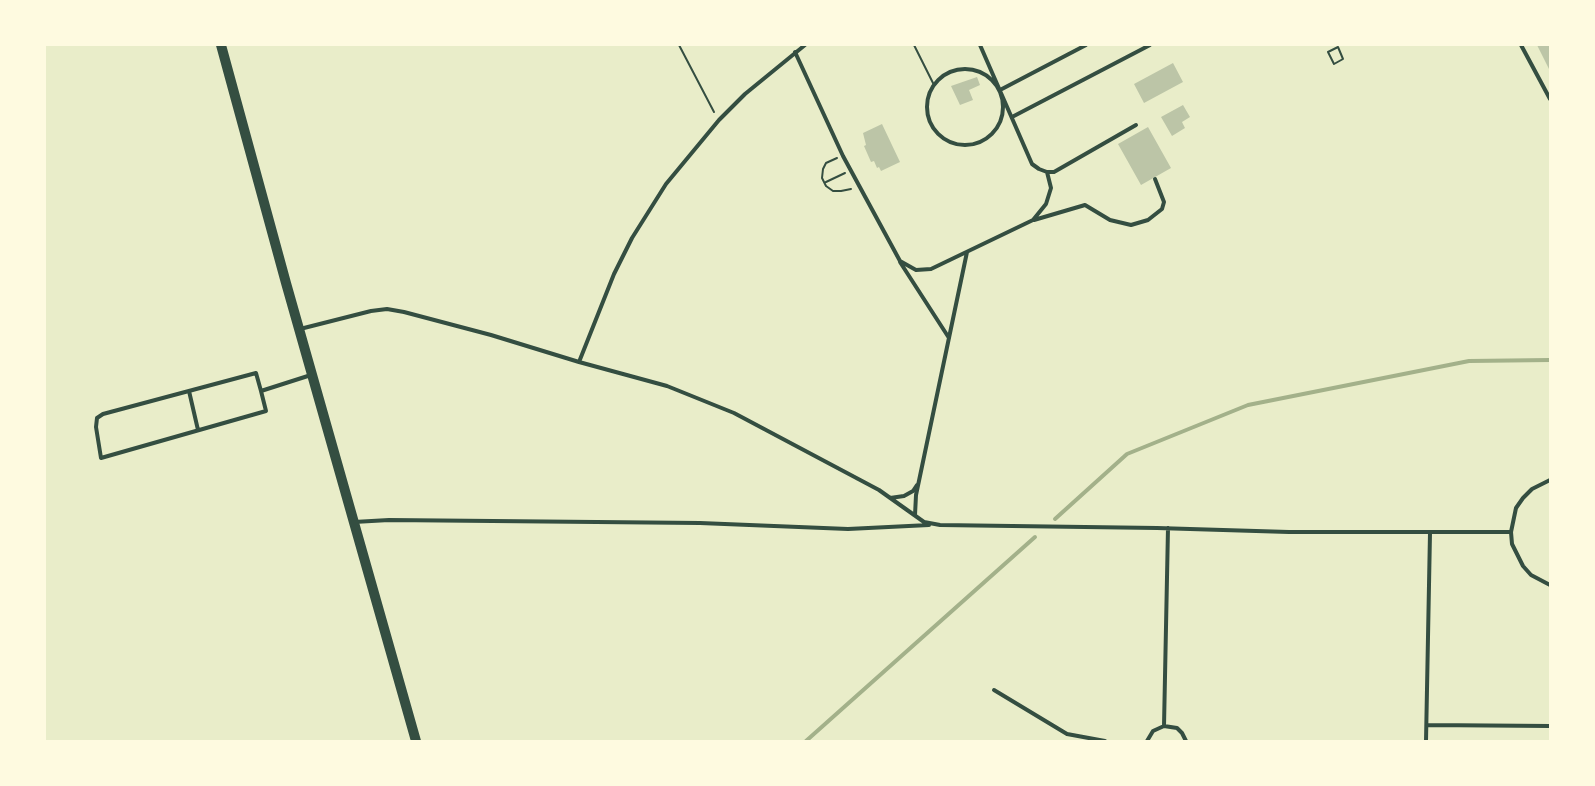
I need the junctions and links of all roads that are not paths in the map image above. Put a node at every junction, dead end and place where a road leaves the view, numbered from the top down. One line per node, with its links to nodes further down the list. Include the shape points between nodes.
1 (221, 45): 17 (main road)
2 (805, 45): 7 (lane)
3 (980, 45): 8 (lane)
4 (1086, 45): 8 (lane)
5 (1150, 45): 10 (lane)
6 (1521, 45): 9 (lane)
7 (795, 52): 16 (lane, via 850,170); 19 (lane, via 718,120 666,184 614,274)
8 (1000, 90): 8 (lane, via 1002,115 998,127 984,140 966,145 948,140 933,128 927,105 934,85 946,74 969,69 981,72); 10 (lane)
9 (1550, 99)
10 (1012, 117): 12 (lane, via 1032,164)
11 (1136, 125): 12 (lane, via 1054,172)
12 (1047, 172): 14 (lane, via 1051,188 1046,204)
13 (1155, 179): 14 (lane, via 1164,202 1162,209 1148,220 1131,225 1110,220 1085,205)
14 (1033, 220): 15 (lane)
15 (968, 251): 16 (lane, via 931,269 916,270); 18 (lane)
16 (900, 261): 18 (lane)
17 (299, 329): 19 (lane, via 387,309); 20 (main road)
18 (949, 338): 25 (lane)
19 (579, 362): 26 (lane, via 712,403)
20 (312, 375): 22 (lane); 28 (main road)
21 (189, 391): 22 (lane, via 256,373); 23 (lane); 23 (lane, via 97,418 101,458)
22 (261, 391): 23 (lane, via 266,411)
23 (198, 430)
24 (1550, 480): 31 (lane, via 1523,498 1512,520)
25 (919, 482): 26 (lane, via 904,496); 27 (lane)
26 (890, 498): 27 (lane)
27 (915, 515): 29 (lane)
28 (354, 522): 29 (lane, via 700,523 848,529); 38 (main road)
29 (935, 524): 30 (lane)
30 (1168, 528): 32 (lane); 36 (lane)
31 (1511, 532): 32 (lane); 33 (lane, via 1512,544 1523,566)
32 (1430, 533): 35 (lane)
33 (1550, 585)
34 (994, 690): 39 (lane, via 1067,734)
35 (1427, 725): 37 (lane); 42 (lane)
36 (1164, 726): 40 (lane, via 1153,731); 41 (lane, via 1177,728)
37 (1550, 726)
38 (416, 741)
39 (1105, 741)
40 (1147, 741)
41 (1186, 741)
42 (1426, 741)

